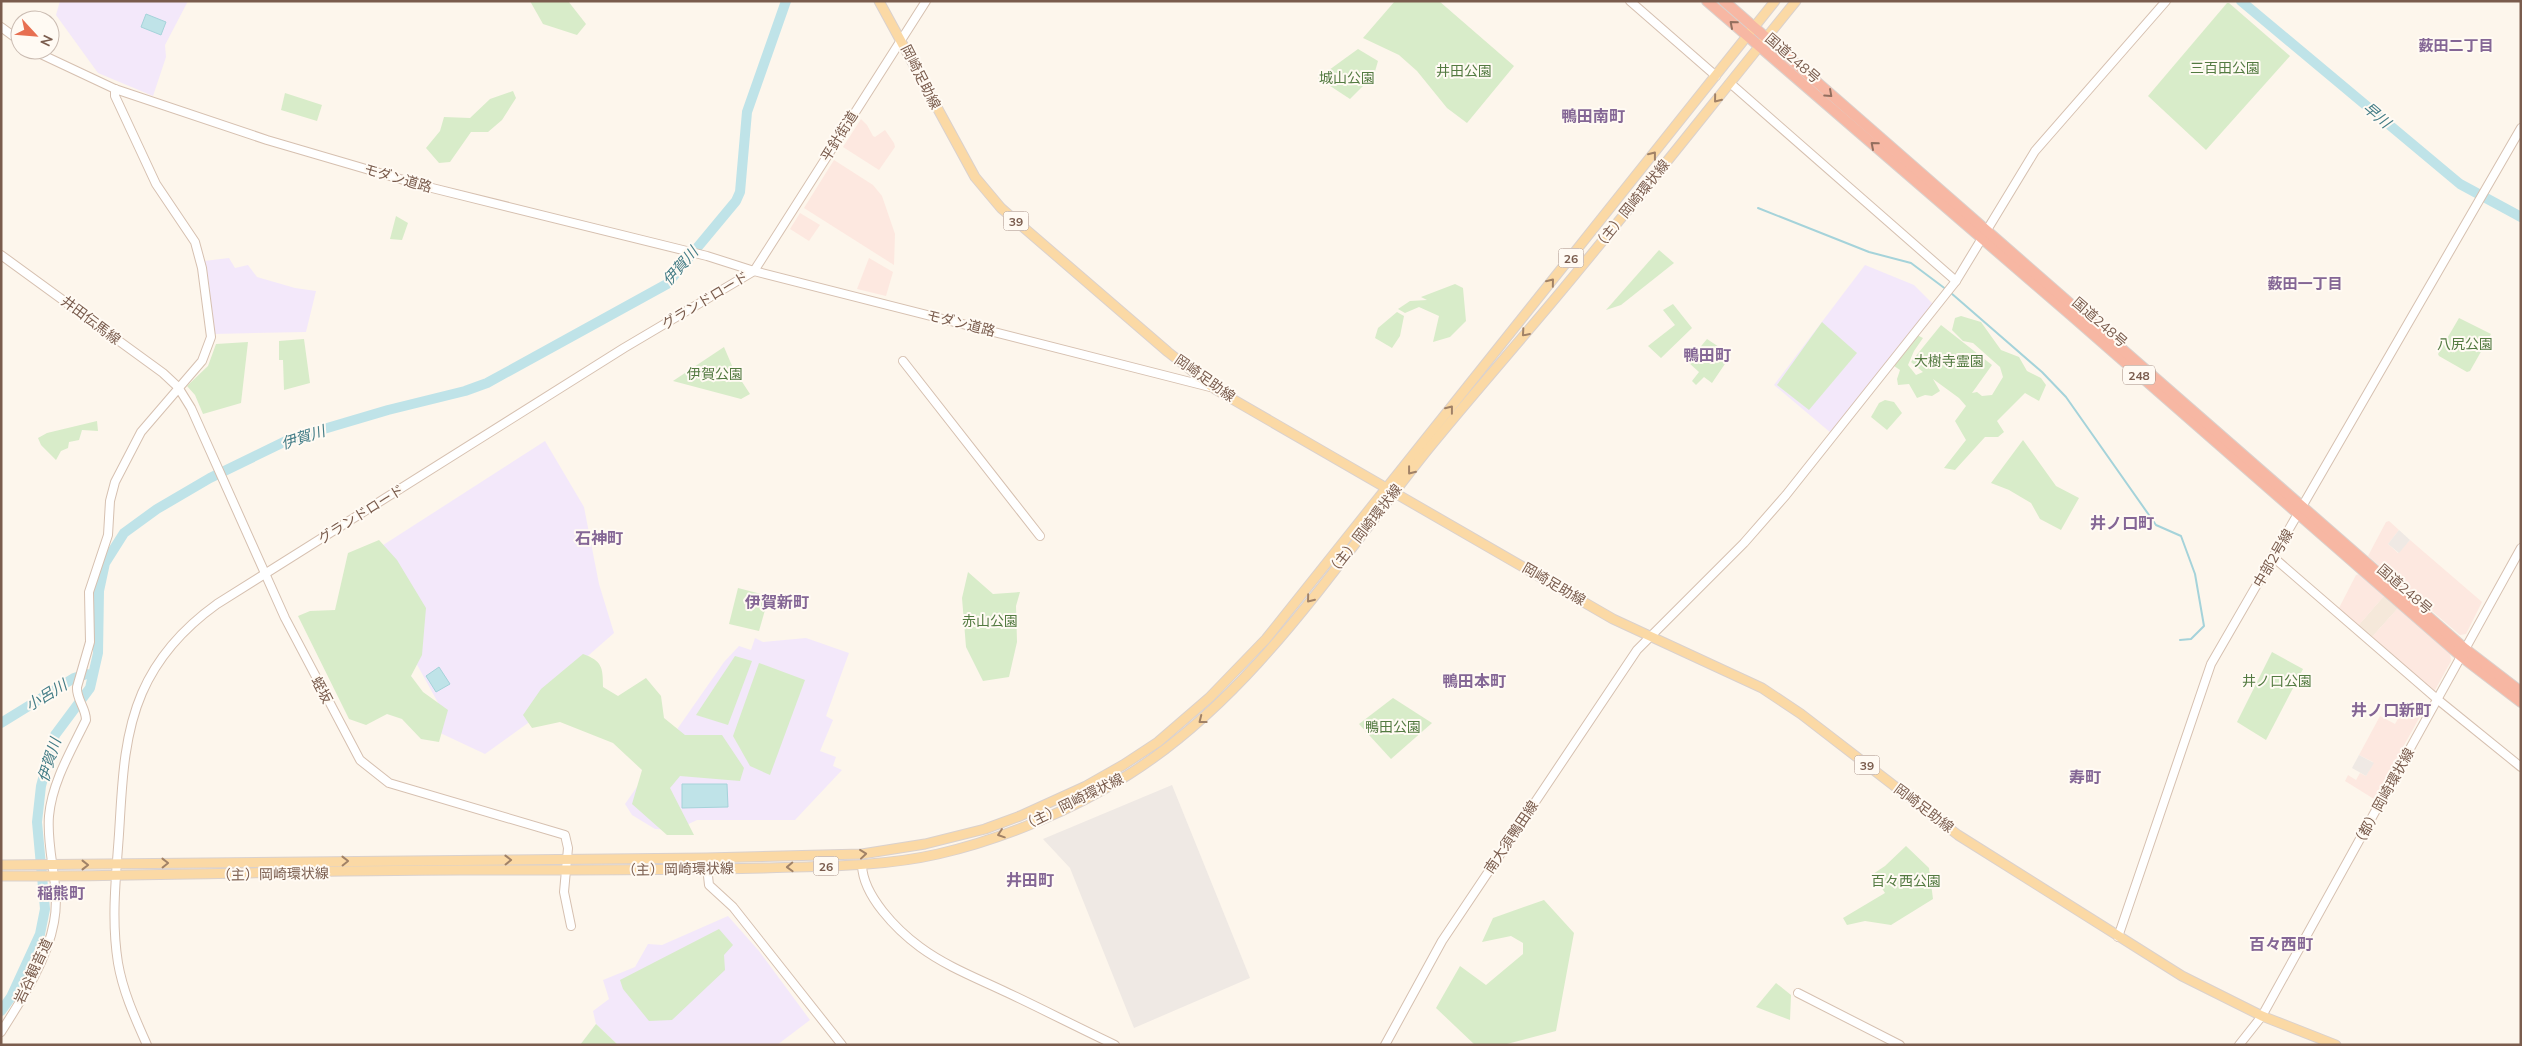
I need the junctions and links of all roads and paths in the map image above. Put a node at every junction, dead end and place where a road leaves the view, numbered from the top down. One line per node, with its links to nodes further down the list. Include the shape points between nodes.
1 (880, 1): 12 (main road, 岡崎足助線 / 39)
2 (926, 1): 12 (street, 平針街道)
3 (1630, 1): 15 (street)
4 (1707, 1): 10 (highway, 国道248号 / 248, one-way to 4)
5 (1724, 1): 9 (highway, 国道248号 / 248)
6 (1775, 1): 9 (main road, （主）岡崎環状線 / 26)
7 (1796, 1): 11 (main road, （主）岡崎環状線 / 26)
8 (2166, 1): 19 (street, 南大須鴨田線, via 2034,151)
9 (1754, 27): 10 (main road, （主）岡崎環状線 / 26); 11 (highway, 国道248号 / 248)
10 (1747, 36): 13 (highway, 国道248号 / 248); 15 (main road, （主）岡崎環状線 / 26)
11 (1766, 38): 13 (main road, （主）岡崎環状線 / 26); 19 (highway, 国道248号 / 248, one-way to 19)
12 (902, 40): 21 (street, 平針街道); 25 (main road, 岡崎足助線 / 39, via 975,177 1001,208)
13 (1759, 47): 16 (main road, （主）岡崎環状線 / 26); 19 (highway, 国道248号 / 248, one-way to 13)
14 (53, 60): 17 (street, モダン道路)
15 (1716, 76): 27 (main road, （主）岡崎環状線 / 26, one-way to 15)
16 (1730, 83): 22 (street); 28 (main road, （主）岡崎環状線 / 26, one-way to 28)
17 (115, 89): 21 (street, モダン道路, via 350,165 553,220 707,256); 24 (street, via 115,96 156,184 195,242 202,268 211,337 202,362)
18 (2521, 128): 29 (street, 中部2号線)
19 (1984, 235): 22 (street, 南大須鴨田線); 29 (highway, 国道248号 / 248)
20 (1, 255): 24 (street, 井田伝馬線)
21 (754, 271): 25 (street, モダン道路); 33 (street, グランドロード, via 624,348)
22 (1954, 284): 34 (street, 南大須鴨田線, via 1786,496)
23 (902, 361): 30 (street)
24 (178, 387): 26 (street, 井田伝馬線); 43 (street, 岩谷観音道, via 141,432 115,482 110,501 108,535 89,592 90,642 77,690 86,716 57,784 49,814)
25 (1215, 389): 27 (main road, 岡崎足助線 / 39)
26 (224, 481): 33 (street, 蛭坂)
27 (1386, 487): 28 (main road, 岡崎足助線 / 39); 40 (main road, （主）岡崎環状線 / 26, one-way to 27, via 862,854 925,844 984,829 1086,786 1158,742 1237,671)
28 (1395, 492): 34 (main road, 岡崎足助線 / 39, via 1613,620); 45 (main road, （主）岡崎環状線 / 26, one-way to 45, via 1240,683 1210,714 1162,752 1090,796 1028,824 936,854)
29 (2300, 510): 32 (street, 中部2号線); 35 (highway, 国道248号 / 248)
30 (1040, 536)
31 (2521, 548): 35 (street, （都）岡崎環状線)
32 (2273, 557): 37 (street); 52 (street, 中部2号線, via 2211,664)
33 (265, 574): 41 (street, 蛭坂, via 360,760 389,783 563,833); 44 (street, グランドロード, via 210,609 182,633 158,664 142,693 126,751)
34 (1650, 637): 52 (main road, 岡崎足助線 / 39, via 1762,688 1801,714 1958,835); 59 (street, 南大須鴨田線, via 1637,650 1442,941)
35 (2463, 652): 36 (highway, 国道248号 / 248); 37 (street, （都）岡崎環状線); 38 (highway, 国道248号 / 248)
36 (2521, 692)
37 (2437, 699): 39 (street); 54 (street, （都）岡崎環状線)
38 (2521, 702)
39 (2521, 767)
40 (706, 858): 41 (main road, （主）岡崎環状線 / 26); 46 (street)
41 (567, 859): 44 (main road, （主）岡崎環状線 / 26, one-way to 41); 47 (street)
42 (1, 865): 43 (main road, 26)
43 (54, 865): 44 (main road, （主）岡崎環状線 / 26, one-way to 44); 50 (street, 岩谷観音道)
44 (117, 865): 48 (street, グランドロード)
45 (862, 865): 46 (main road, （主）岡崎環状線 / 26, one-way to 46); 58 (street, via 862,872 877,901 920,947 955,968)
46 (706, 869): 47 (main road, （主）岡崎環状線 / 26); 57 (street, via 709,885 733,907)
47 (565, 872): 48 (main road, （主）岡崎環状線 / 26, via 482,870); 51 (street, via 564,892)
48 (116, 875): 50 (main road, （主）岡崎環状線 / 26); 56 (street, グランドロード, via 114,929 118,962 127,997)
49 (1, 876): 50 (main road, 26)
50 (55, 876): 55 (street, 岩谷観音道, via 56,906 49,940 31,981)
51 (571, 926)
52 (2118, 937): 54 (main road, 岡崎足助線 / 39, via 2182,976)
53 (1798, 993): 60 (street)
54 (2262, 1016): 61 (street, （都）岡崎環状線); 62 (main road, 岡崎足助線 / 39)
55 (1, 1032)
56 (147, 1045)
57 (842, 1045)
58 (1114, 1045)
59 (1385, 1045)
60 (1900, 1045)
61 (2239, 1045)
62 (2336, 1045)

